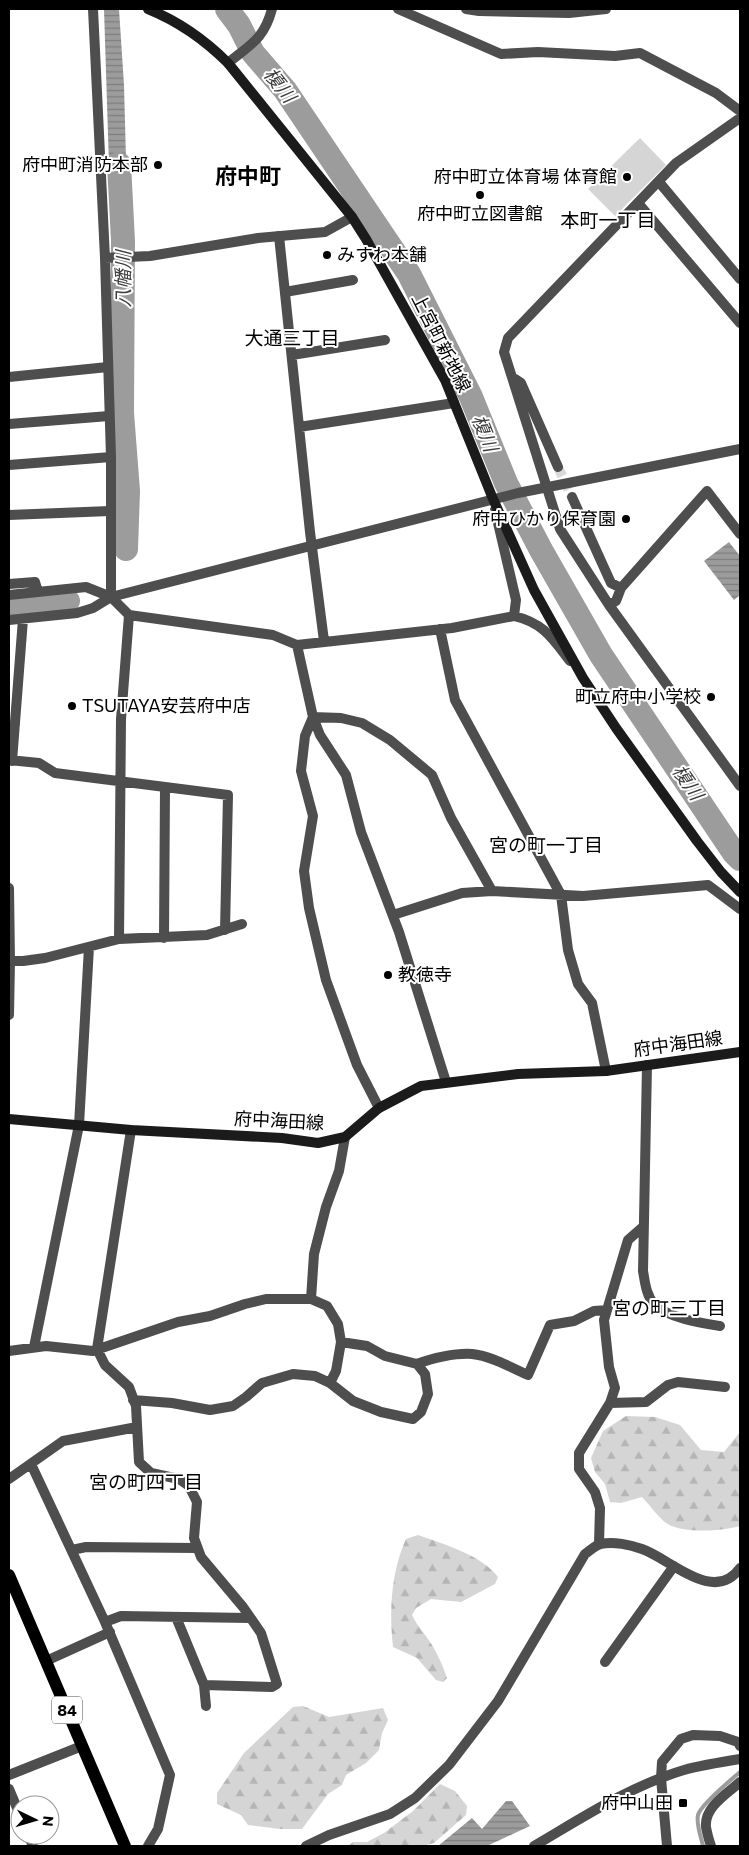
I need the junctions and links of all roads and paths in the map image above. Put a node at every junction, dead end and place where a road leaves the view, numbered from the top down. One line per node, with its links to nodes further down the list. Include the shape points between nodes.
1 (93, 9): 14 (street)
2 (148, 9): 7 (main road, 上宮町新地線, via 169,17 206,41)
3 (272, 9): 7 (street, via 258,40)
4 (398, 9): 8 (street, via 501,54 538,52 615,56 640,53 716,93)
5 (466, 9): 6 (street, via 570,13)
6 (606, 9)
7 (228, 63): 12 (main road, 上宮町新地線)
8 (740, 111)
9 (740, 118): 10 (street, via 676,164)
10 (658, 182): 11 (street); 15 (street)
11 (638, 203): 18 (street); 23 (street, via 508,338 504,352)
12 (352, 217): 13 (street, via 325,232); 24 (main road, 上宮町新地線, via 445,380)
13 (279, 236): 14 (street, via 150,256); 17 (street)
14 (105, 258): 21 (street)
15 (740, 279)
16 (353, 280): 17 (street)
17 (285, 292): 20 (street)
18 (740, 323)
19 (384, 340): 20 (street)
20 (292, 355): 27 (street)
21 (108, 367): 22 (street); 25 (street)
22 (9, 377)
23 (513, 379): 31 (street, via 521,383); 32 (street)
24 (454, 402): 27 (street); 34 (main road, 上宮町新地線)
25 (109, 416): 26 (street); 29 (street)
26 (9, 424)
27 (299, 427): 38 (street)
28 (740, 449): 32 (street)
29 (111, 457): 30 (street); 35 (street)
30 (9, 465)
31 (558, 467)
32 (548, 487): 34 (street); 44 (street, via 560,529)
33 (572, 498): 40 (street, via 611,583)
34 (493, 499): 38 (street); 46 (street, via 516,600); 52 (main road, 上宮町新地線, via 534,590)
35 (110, 511): 36 (street); 43 (street)
36 (9, 515)
37 (740, 534): 40 (street, via 707,491)
38 (311, 545): 43 (street); 50 (street)
39 (9, 584): 41 (street, via 35,582)
40 (621, 588): 44 (street, via 616,601)
41 (38, 592): 42 (street); 43 (street, via 86,588)
42 (9, 595)
43 (111, 596): 45 (street); 47 (street, via 93,608 76,613)
44 (609, 605): 56 (street)
45 (129, 615): 51 (street, via 273,636); 55 (street)
46 (514, 616): 49 (street); 52 (street, via 547,632)
47 (23, 619): 48 (street); 54 (street)
48 (9, 620)
49 (440, 629): 50 (street); 61 (street, via 455,700)
50 (324, 641): 51 (street)
51 (297, 645): 53 (street)
52 (583, 678): 60 (main road, 上宮町新地線, via 696,841)
53 (313, 717): 59 (street, via 362,723 390,740 432,775 451,818); 63 (street, via 320,735 346,775 361,832); 75 (street, via 305,736 301,771 313,816 304,871 309,908 326,980 356,1065)
54 (11, 760): 55 (street, via 39,763 55,774)
55 (120, 782): 57 (street); 67 (street)
56 (740, 786)
57 (165, 787): 65 (street, via 228,795); 66 (street)
58 (9, 888): 69 (street)
59 (492, 891): 61 (street); 63 (street, via 462,893)
60 (740, 892)
61 (561, 895): 62 (street, via 708,885); 73 (street, via 568,950 578,984 592,1002)
62 (740, 909)
63 (393, 915): 74 (street)
64 (242, 924): 65 (street)
65 (225, 930): 66 (street, via 207,935)
66 (164, 938): 67 (street)
67 (118, 939): 68 (street)
68 (88, 947): 69 (street, via 45,958); 77 (street)
69 (10, 961): 70 (street)
70 (9, 1015)
71 (740, 1052): 72 (main road, 府中海田線)
72 (647, 1065): 73 (main road, 府中海田線); 80 (street)
73 (606, 1071): 74 (main road, 府中海田線, via 518,1074)
74 (446, 1082): 75 (main road, 府中海田線, via 421,1086)
75 (379, 1108): 79 (main road, 府中海田線)
76 (9, 1119): 77 (main road, 府中海田線)
77 (79, 1125): 78 (main road, 府中海田線); 85 (street)
78 (131, 1130): 79 (main road, 府中海田線, via 318,1143); 86 (street)
79 (345, 1137): 81 (street, via 339,1171 314,1254)
80 (644, 1226): 82 (street, via 628,1240); 83 (street, via 643,1271 646,1289 654,1304 688,1321)
81 (311, 1299): 84 (street, via 327,1306 338,1324); 86 (street, via 266,1299 178,1322)
82 (607, 1310): 88 (street, via 550,1325 528,1376 496,1360 472,1354 432,1358); 92 (street, via 604,1320 609,1367 615,1388)
83 (720, 1326)
84 (341, 1342): 88 (street, via 367,1346 385,1356); 89 (street, via 336,1371)
85 (34, 1347): 86 (street); 87 (street)
86 (97, 1349): 91 (street, via 105,1365 129,1387)
87 (9, 1351)
88 (417, 1364): 89 (street, via 425,1374 428,1394 422,1412 413,1419 381,1412 354,1401)
89 (330, 1383): 91 (street, via 315,1376 293,1374 262,1382 233,1406 210,1410)
90 (726, 1387): 92 (street, via 678,1382 668,1385 646,1402)
91 (134, 1400): 93 (street)
92 (610, 1403): 96 (street, via 579,1453 579,1469 595,1492 600,1508)
93 (137, 1427): 94 (street, via 63,1441); 97 (street, via 139,1462 151,1473 179,1479 189,1486 197,1502 194,1538)
94 (32, 1464): 95 (street); 98 (street)
95 (9, 1480)
96 (599, 1544): 99 (street, via 615,1543 642,1549); 118 (street, via 585,1554 498,1701 449,1766 416,1798 390,1814)
97 (197, 1548): 98 (street, via 86,1547); 103 (street, via 200,1557)
98 (72, 1550): 104 (street)
99 (674, 1566): 100 (street, via 700,1580 717,1583 736,1574); 107 (street)
100 (740, 1568)
101 (9, 1575): 106 (main road, 84)
102 (176, 1617): 103 (street); 104 (street, via 121,1616); 108 (street)
103 (250, 1618): 108 (street, via 261,1633 277,1684 272,1687)
104 (105, 1622): 105 (street)
105 (110, 1632): 106 (street); 117 (street, via 170,1775 158,1829)
106 (46, 1661): 110 (main road, 84)
107 (606, 1662)
108 (204, 1685): 109 (street)
109 (206, 1706)
110 (82, 1746): 113 (street); 116 (main road, 84)
111 (740, 1746): 114 (street, via 738,1742 720,1736 693,1735 681,1740 662,1762)
112 (740, 1759): 114 (street, via 683,1770)
113 (9, 1775)
114 (661, 1778): 119 (street, via 629,1792); 120 (street)
115 (740, 1782): 121 (street, via 715,1804 707,1818)
116 (126, 1846)
117 (148, 1846)
118 (306, 1846)
119 (534, 1846)
120 (667, 1846)
121 (711, 1846)

